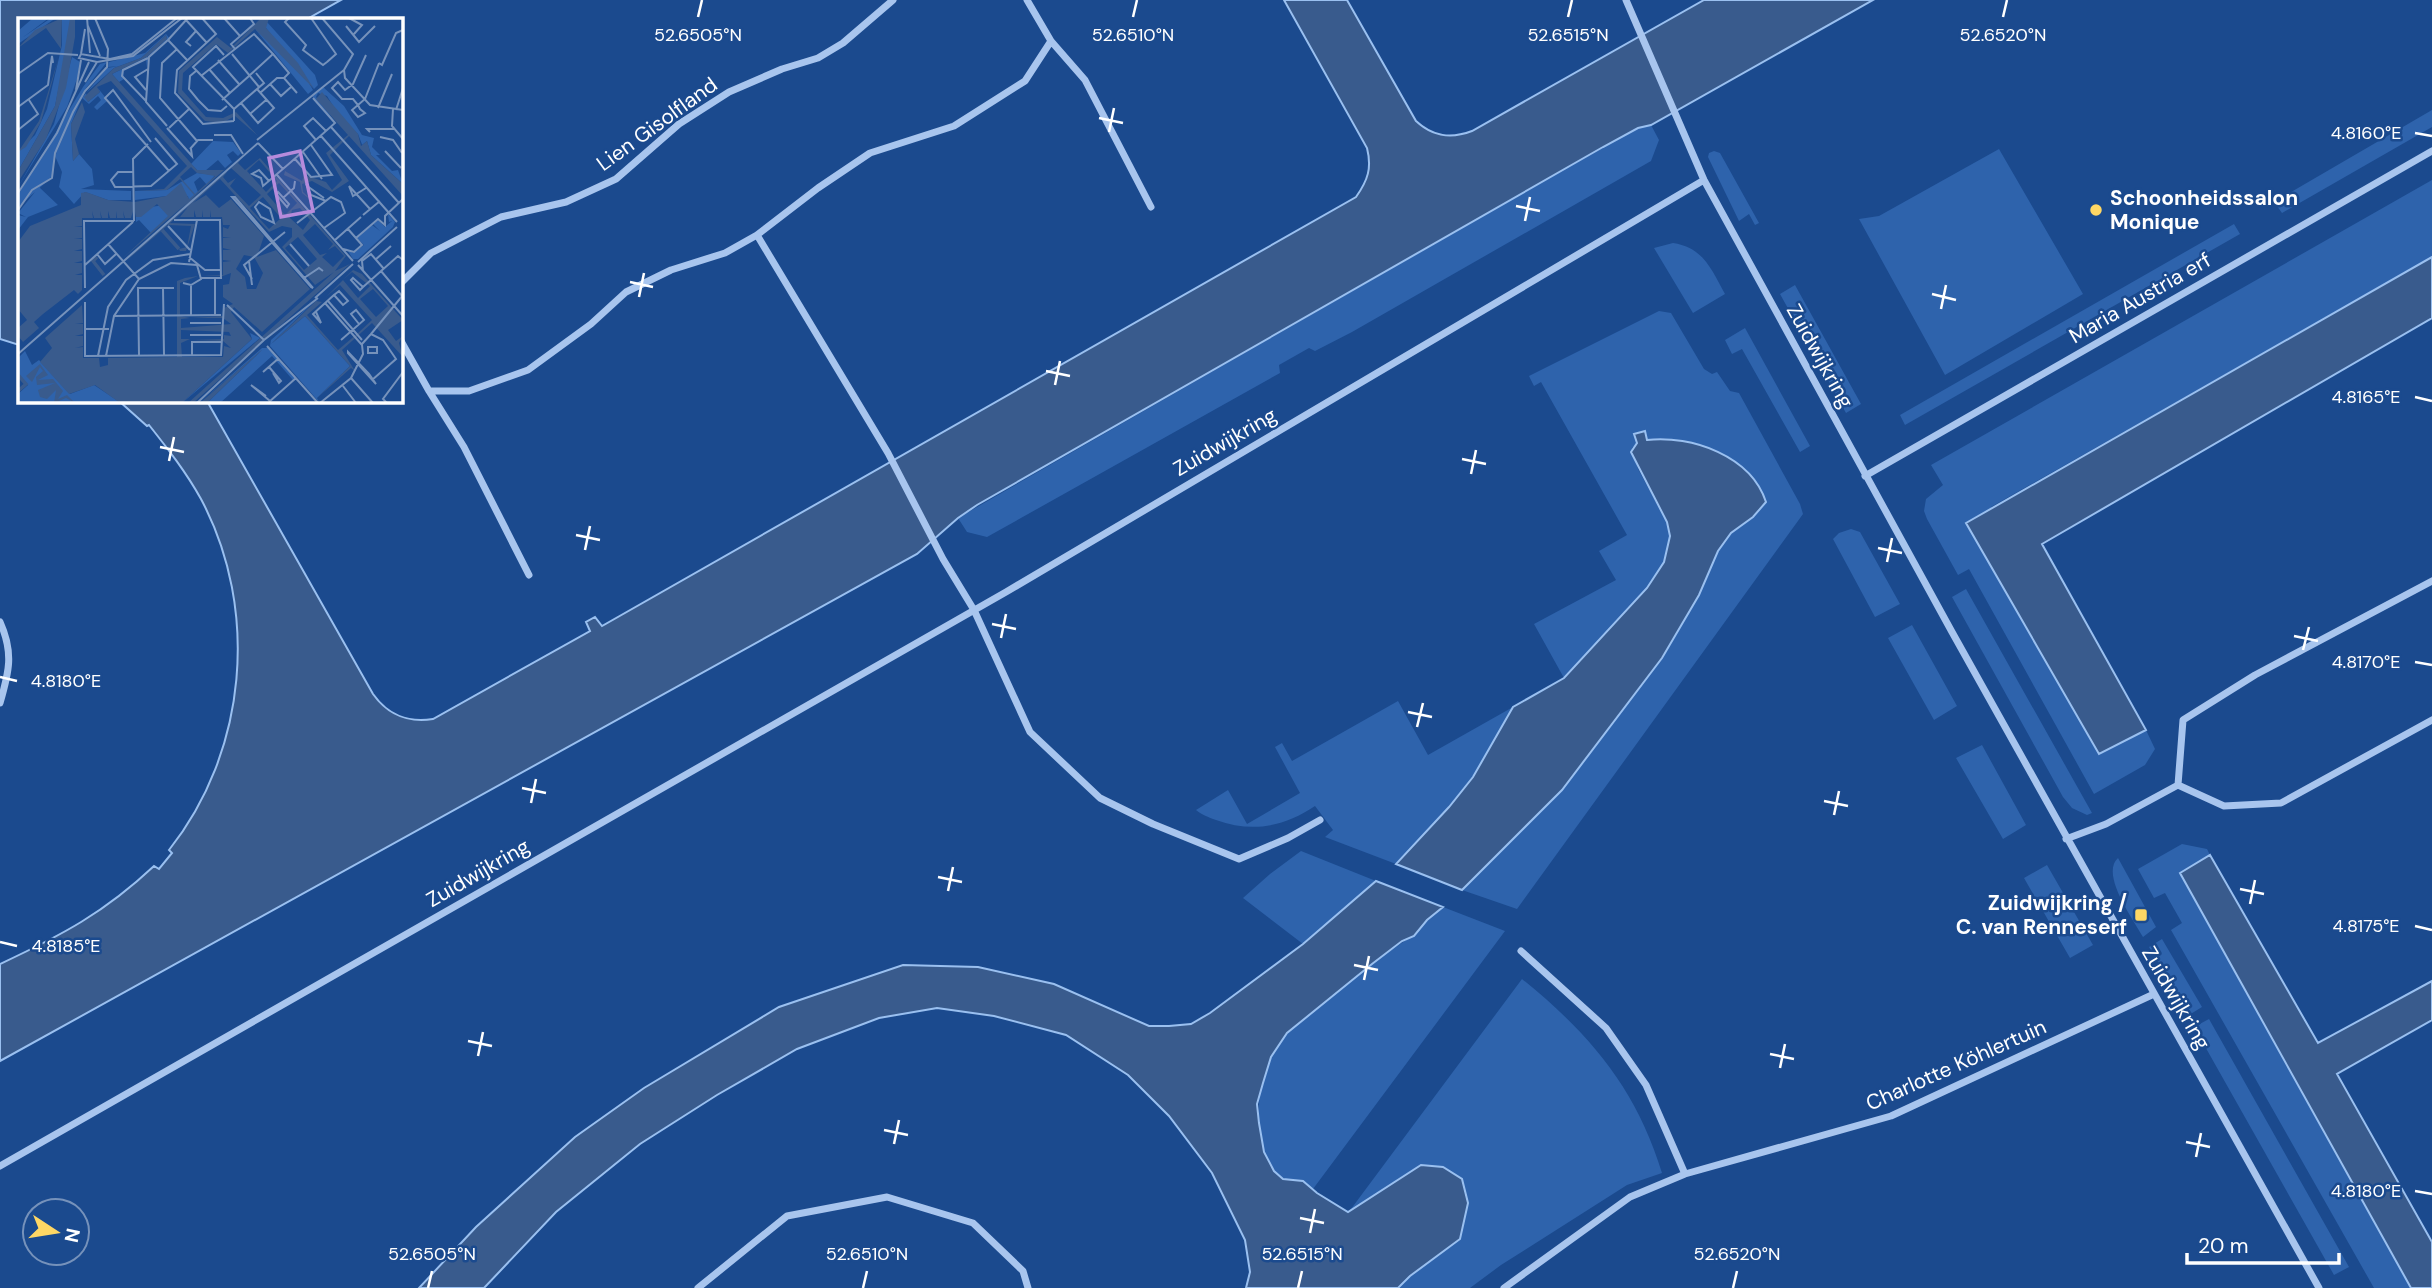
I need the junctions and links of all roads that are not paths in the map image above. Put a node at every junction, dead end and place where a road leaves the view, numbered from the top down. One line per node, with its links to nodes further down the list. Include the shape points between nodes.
1 (892, 0): 9 (street, Lien Gisolfland, via 844,43 818,58 729,92 679,124 616,179 566,202 501,217 431,253)
2 (1027, 0): 4 (street)
3 (1626, 0): 6 (street)
4 (1051, 41): 7 (street, via 1085,80); 8 (street, via 1025,81 954,126 870,153)
5 (2432, 150): 12 (street, Maria Austria erf)
6 (1704, 180): 12 (street, Zuidwijkring); 15 (street, Zuidwijkring)
7 (1151, 207)
8 (757, 234): 11 (street, via 725,253 671,270 626,292 592,324 528,370 469,391); 15 (street)
9 (402, 282)
10 (402, 343): 11 (street)
11 (429, 391): 13 (street, via 464,447)
12 (1865, 476): 21 (street, Zuidwijkring)
13 (529, 575)
14 (2432, 581): 19 (street, via 2255,675 2183,720)
15 (974, 610): 20 (street, via 1030,732 1100,798 1239,859); 24 (street, Zuidwijkring)
16 (0, 622): 17 (street, via 7,636 10,671)
17 (0, 703)
18 (2432, 720): 19 (street, via 2281,803 2224,806)
19 (2178, 785): 21 (street, via 2106,824)
20 (1320, 820)
21 (2066, 839): 23 (street, Zuidwijkring)
22 (1521, 951): 25 (street, via 1606,1028 1646,1085)
23 (2154, 994): 25 (street, Charlotte Köhlertuin, via 1891,1116); 29 (street, Zuidwijkring)
24 (0, 1166)
25 (1685, 1174): 28 (street, Charlotte Köhlertuin, via 1630,1198)
26 (698, 1288): 27 (street, via 787,1216 887,1196 973,1223 1023,1270)
27 (1028, 1288)
28 (1504, 1288)
29 (2319, 1288)

